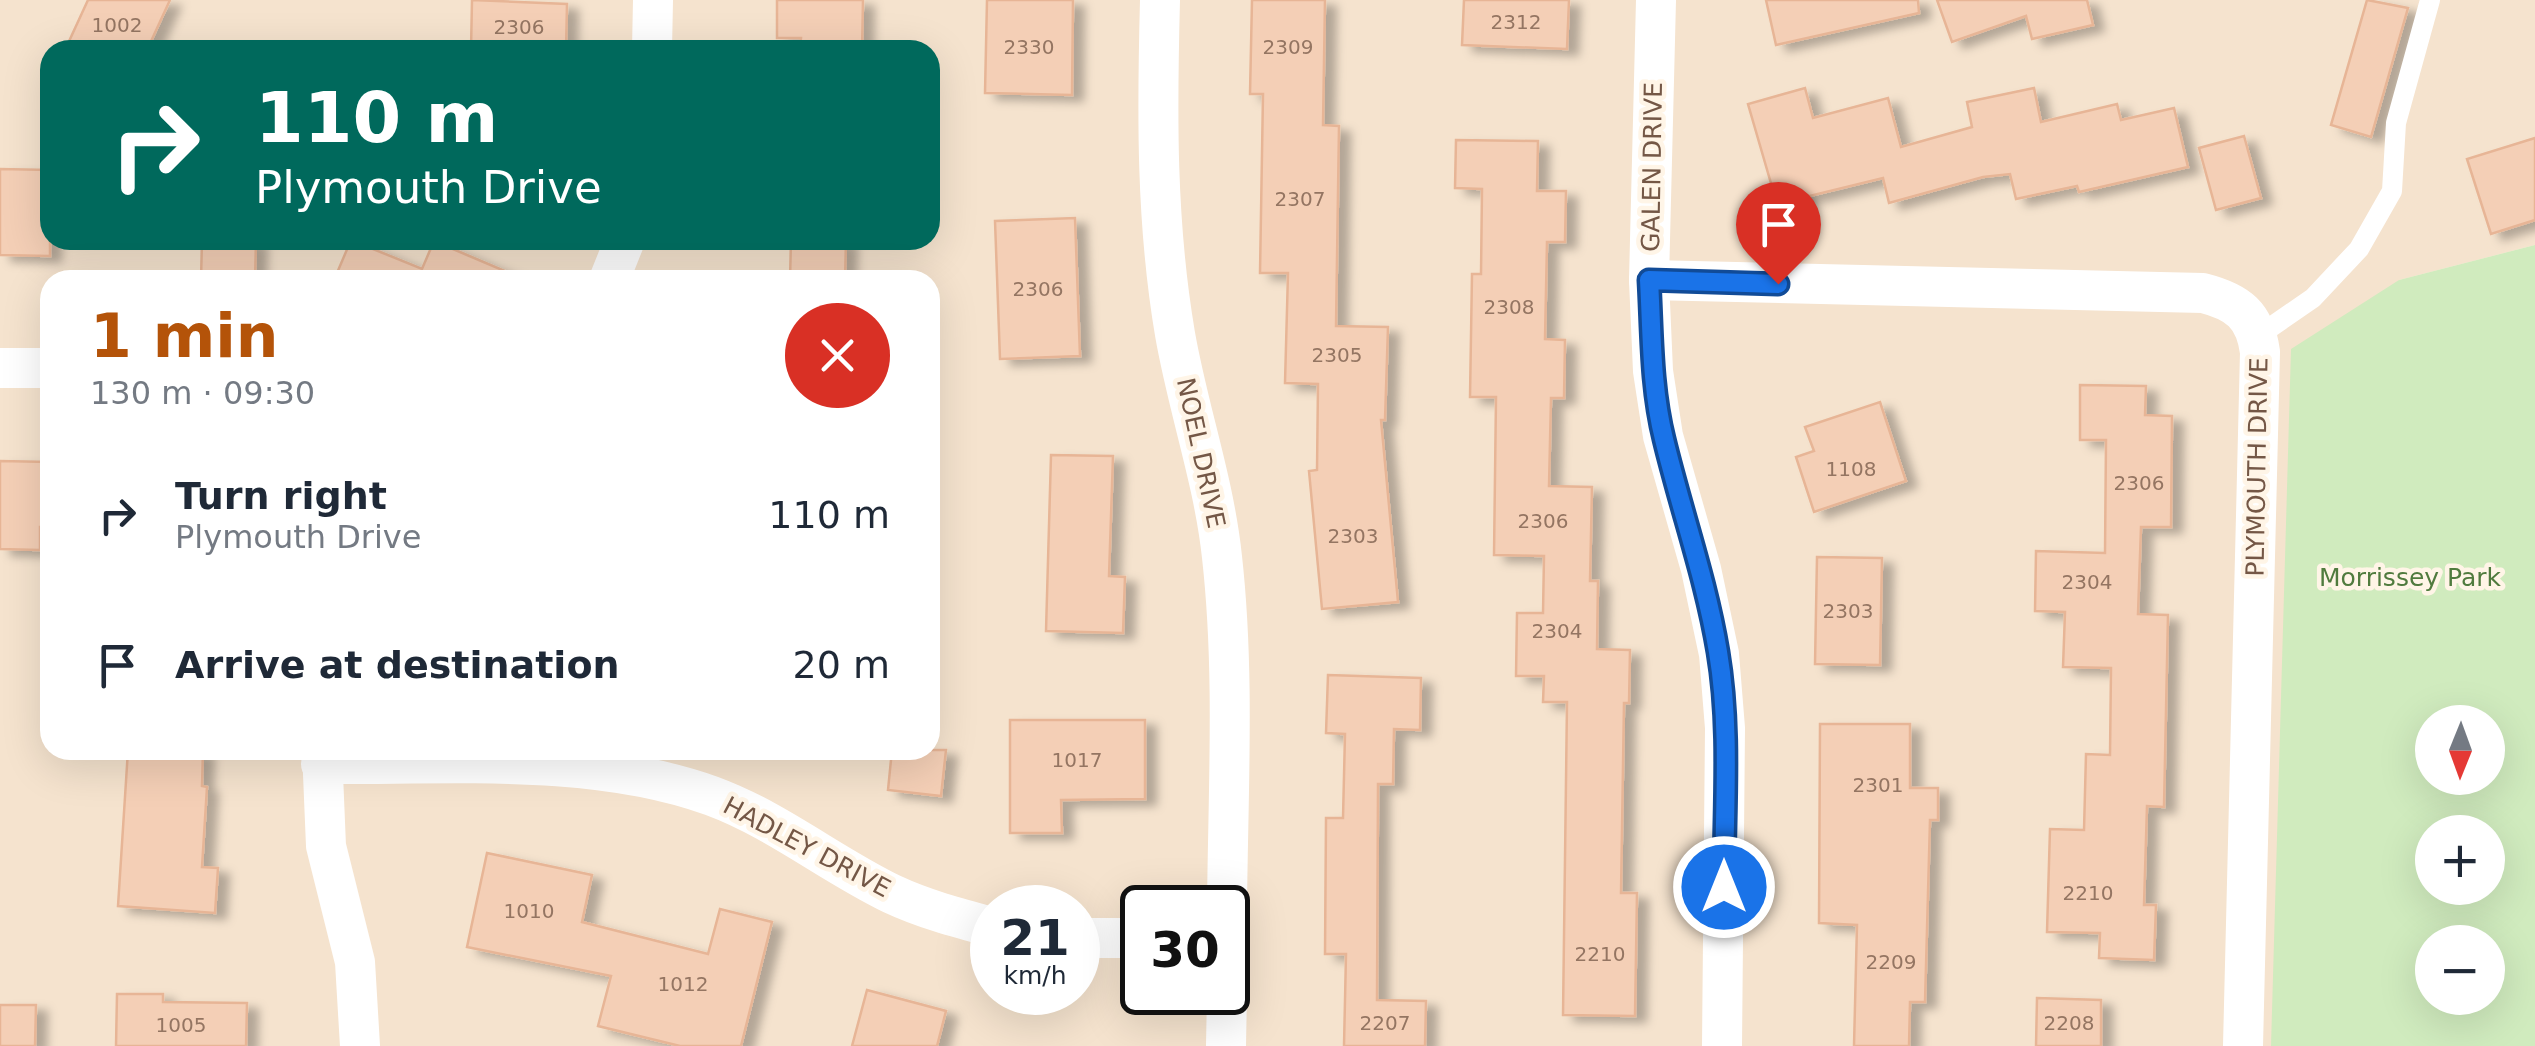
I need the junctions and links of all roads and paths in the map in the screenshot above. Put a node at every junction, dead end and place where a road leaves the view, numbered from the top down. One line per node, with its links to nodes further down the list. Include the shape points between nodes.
1 (653, 0): 5 (street)
2 (1160, 0): 12 (street, NOEL DRIVE, via 1161,242 1216,518 1229,637)
3 (1656, 0): 6 (street, GALEN DRIVE)
4 (2430, 0): 7 (lane, via 2396,124 2392,192 2359,250 2314,298)
5 (652, 40)
6 (1649, 280): 7 (street, PLYMOUTH DRIVE, via 2203,294 2245,312); 17 (street, GALEN DRIVE, via 1663,436 1719,654 1725,728)
7 (2258, 336): 18 (street, PLYMOUTH DRIVE)
8 (0, 368): 9 (street)
9 (40, 368)
10 (321, 760): 15 (street, via 326,846 355,962)
11 (397, 760): 13 (street, HADLEY DRIVE, via 575,767 651,778 761,816 891,894)
12 (1227, 885)
13 (970, 921)
14 (1226, 1015): 16 (street)
15 (360, 1046)
16 (1226, 1046)
17 (1722, 1046)
18 (2243, 1046)

